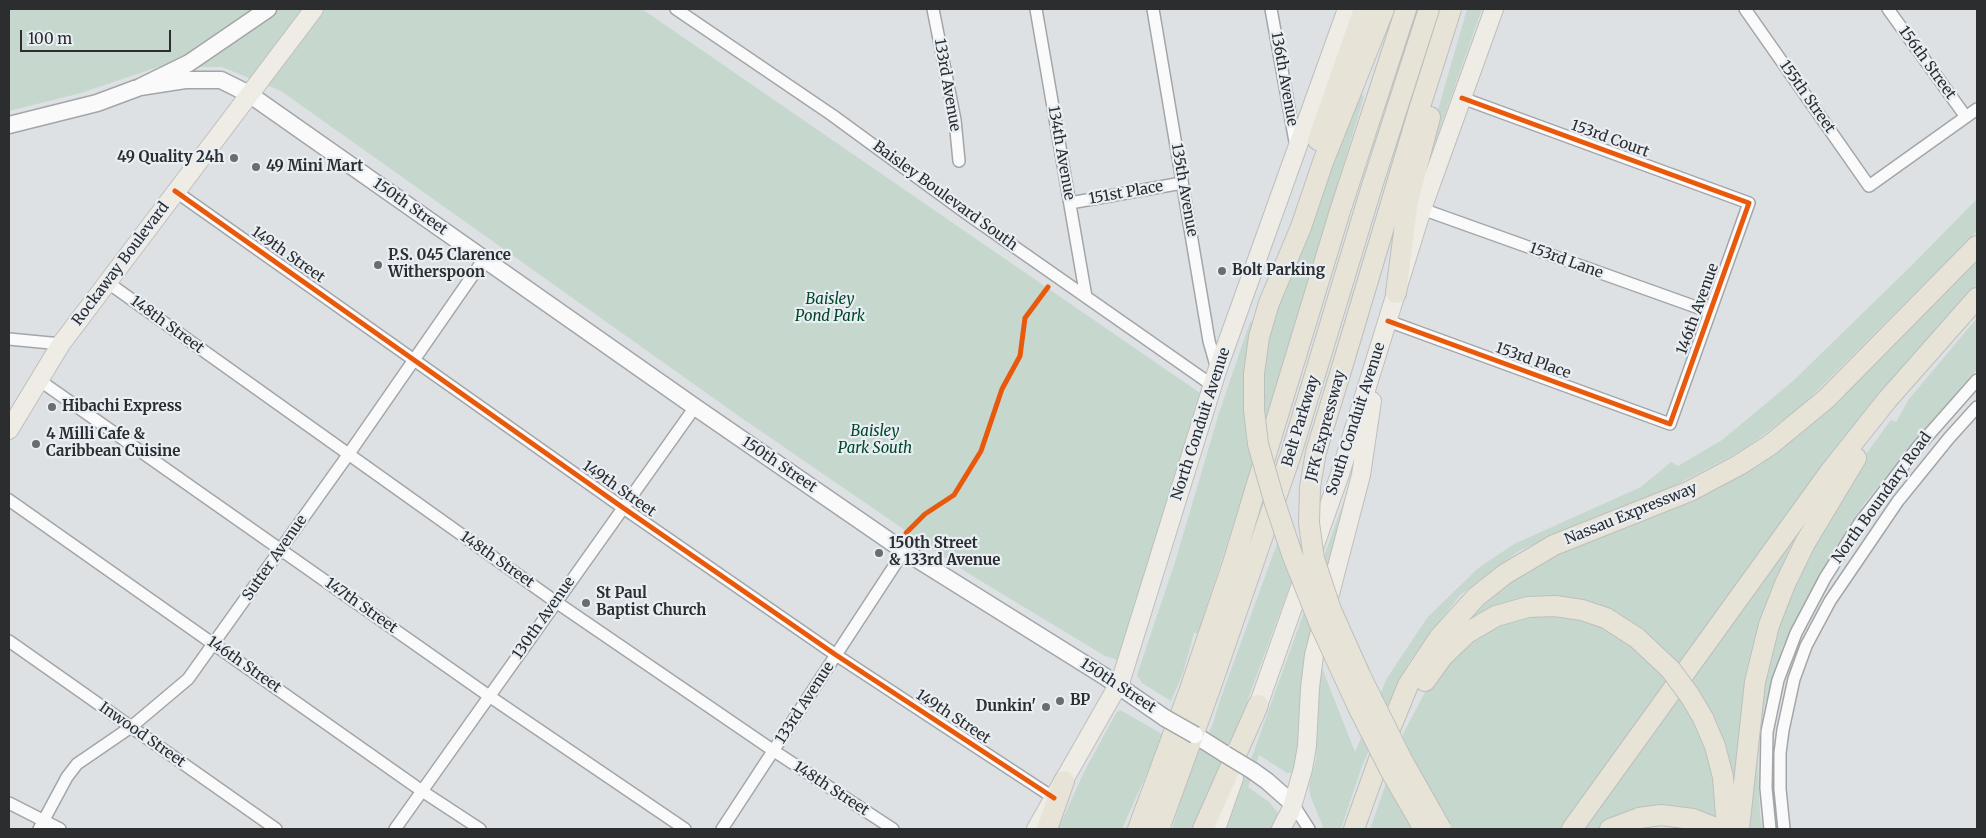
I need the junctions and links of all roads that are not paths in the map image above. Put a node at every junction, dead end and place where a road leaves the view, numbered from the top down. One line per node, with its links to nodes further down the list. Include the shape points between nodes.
1 (268, 9): 18 (main road, via 189,62)
2 (314, 9): 19 (main road, Rockaway Boulevard)
3 (676, 9): 35 (street, Baisley Boulevard South, via 832,115)
4 (933, 9): 25 (street, 133rd Avenue, via 955,120)
5 (1036, 9): 28 (street, 134th Avenue)
6 (1152, 9): 26 (street, 135th Avenue)
7 (1271, 9): 24 (street, 136th Avenue)
8 (1348, 9): 24 (main road, North Conduit Avenue)
9 (1364, 9): 24 (highway)
10 (1384, 9): 24 (highway)
11 (1406, 9): 65 (highway, Belt Parkway, via 1233,563)
12 (1429, 9): 85 (highway, Belt Parkway, via 1291,454)
13 (1451, 9): 69 (highway, JFK Expressway, bridge, via 1316,452 1310,487 1309,523 1314,559 1331,610 1360,677)
14 (1460, 9): 34 (highway, via 1408,201)
15 (1494, 9): 20 (main road, South Conduit Avenue)
16 (1745, 9): 22 (street, 155th Street, via 1870,186)
17 (1888, 9): 22 (street, 156th Street)
18 (140, 87): 19 (main road, 150th Street, via 185,80 221,80); 23 (main road, via 97,103)
19 (248, 94): 27 (main road, Rockaway Boulevard); 32 (main road, 150th Street)
20 (1462, 98): 29 (street, 153rd Court); 30 (main road, South Conduit Avenue)
21 (1977, 108): 22 (street)
22 (1966, 117)
23 (9, 125)
24 (1310, 156): 44 (main road, North Conduit Avenue); 91 (highway, bridge, via 1259,306 1252,343 1258,444 1292,554 1320,622 1353,698)
25 (958, 161)
26 (1182, 183): 28 (street, 151st Place); 44 (street, 135th Avenue)
27 (175, 191): 33 (main road, Rockaway Boulevard); 43 (street, 149th Street)
28 (1070, 203): 35 (street, 134th Avenue)
29 (1749, 204): 37 (street, 146th Avenue)
30 (1422, 209): 34 (main road, South Conduit Avenue); 37 (street, 153rd Lane)
31 (1977, 246): 72 (highway, Nassau Expressway, via 1826,399 1770,445 1690,491 1545,550 1505,574 1476,597 1439,638 1408,685)
32 (484, 259): 43 (street, Sutter Avenue); 47 (main road, 150th Street)
33 (107, 282): 41 (main road, Rockaway Boulevard); 51 (street, 148th Street)
34 (1396, 293): 38 (main road, South Conduit Avenue)
35 (1086, 297): 44 (street, Baisley Boulevard South)
36 (1977, 298): 39 (highway)
37 (1710, 312): 49 (street, 146th Avenue)
38 (1388, 321): 42 (main road, South Conduit Avenue); 49 (street, 153rd Place)
39 (1948, 331): 94 (highway, via 1887,400 1813,494); 98 (highway, via 1846,473 1805,543 1786,584 1769,625 1757,667)
40 (9, 339): 41 (street)
41 (61, 344): 45 (main road, Rockaway Boulevard)
42 (1377, 354): 62 (main road, South Conduit Avenue, via 1340,474); 71 (main road, via 1364,458 1314,654 1305,757)
43 (414, 360): 51 (street, Sutter Avenue); 53 (street, 149th Street)
44 (1215, 378): 60 (main road, North Conduit Avenue)
45 (39, 380): 50 (main road, Rockaway Boulevard); 54 (street, 147th Street)
46 (1977, 380): 99 (street, North Boundary Road, via 1917,448 1859,524 1796,633 1778,680 1767,732 1766,788)
47 (695, 407): 53 (street, 130th Avenue); 55 (main road, 150th Street)
48 (1977, 407): 100 (street, North Boundary Road, via 1893,508 1830,601 1806,646 1794,679 1780,753)
49 (1670, 424)
50 (9, 430)
51 (348, 455): 54 (street, Sutter Avenue); 56 (street, 148th Street)
52 (9, 500): 58 (street, 146th Street)
53 (622, 507): 56 (street, 130th Avenue); 59 (street, 149th Street)
54 (281, 550): 58 (street, Sutter Avenue); 61 (street, 147th Street)
55 (904, 551): 59 (street, 133rd Avenue); 60 (main road, 150th Street)
56 (556, 602): 61 (street, 130th Avenue); 64 (street, 148th Street)
57 (9, 641): 63 (street, Inwood Street)
58 (214, 644): 63 (street, Sutter Avenue, via 188,679); 67 (street, 146th Street)
59 (836, 655): 64 (street, 133rd Avenue); 68 (street, 149th Street)
60 (1118, 686): 66 (main road, North Conduit Avenue); 71 (main road, 150th Street, bridge, via 1267,781)
61 (489, 696): 67 (street, 130th Avenue); 78 (street, 147th Street)
62 (1258, 705): 86 (highway); 87 (main road, South Conduit Avenue)
63 (130, 727): 73 (street, Sutter Avenue, via 77,764); 75 (street, Inwood Street)
64 (774, 751): 79 (street, 133rd Avenue); 80 (street, 148th Street)
65 (1165, 756): 83 (highway); 84 (highway, Belt Parkway)
66 (1064, 781): 68 (main road, North Conduit Avenue); 82 (highway)
67 (422, 791): 76 (street, 130th Avenue); 77 (street, 146th Street)
68 (1054, 798): 81 (main road, North Conduit Avenue)
69 (1423, 798): 92 (highway, JFK Expressway, bridge); 93 (highway, bridge)
70 (9, 803): 73 (street)
71 (1293, 804): 88 (main road); 89 (street, 150th Street)
72 (1362, 806): 90 (highway, Nassau Expressway); 97 (highway, bridge, via 1409,708 1451,648 1476,627 1496,616 1518,609 1555,606 1598,615 1621,627 1672,670 1703,718 1718,758)
73 (41, 825): 74 (street)
74 (60, 829)
75 (276, 829)
76 (395, 829)
77 (480, 829)
78 (685, 829)
79 (722, 829)
80 (893, 829)
81 (1036, 829)
82 (1047, 829)
83 (1129, 829)
84 (1138, 829)
85 (1159, 829)
86 (1203, 829)
87 (1216, 829)
88 (1281, 829)
89 (1309, 829)
90 (1354, 829)
91 (1424, 829)
92 (1441, 829)
93 (1446, 829)
94 (1572, 829)
95 (1610, 829): 96 (highway, via 1639,818 1661,815 1693,819)
96 (1718, 829)
97 (1727, 829)
98 (1739, 829)
99 (1770, 829)
100 (1784, 829)

